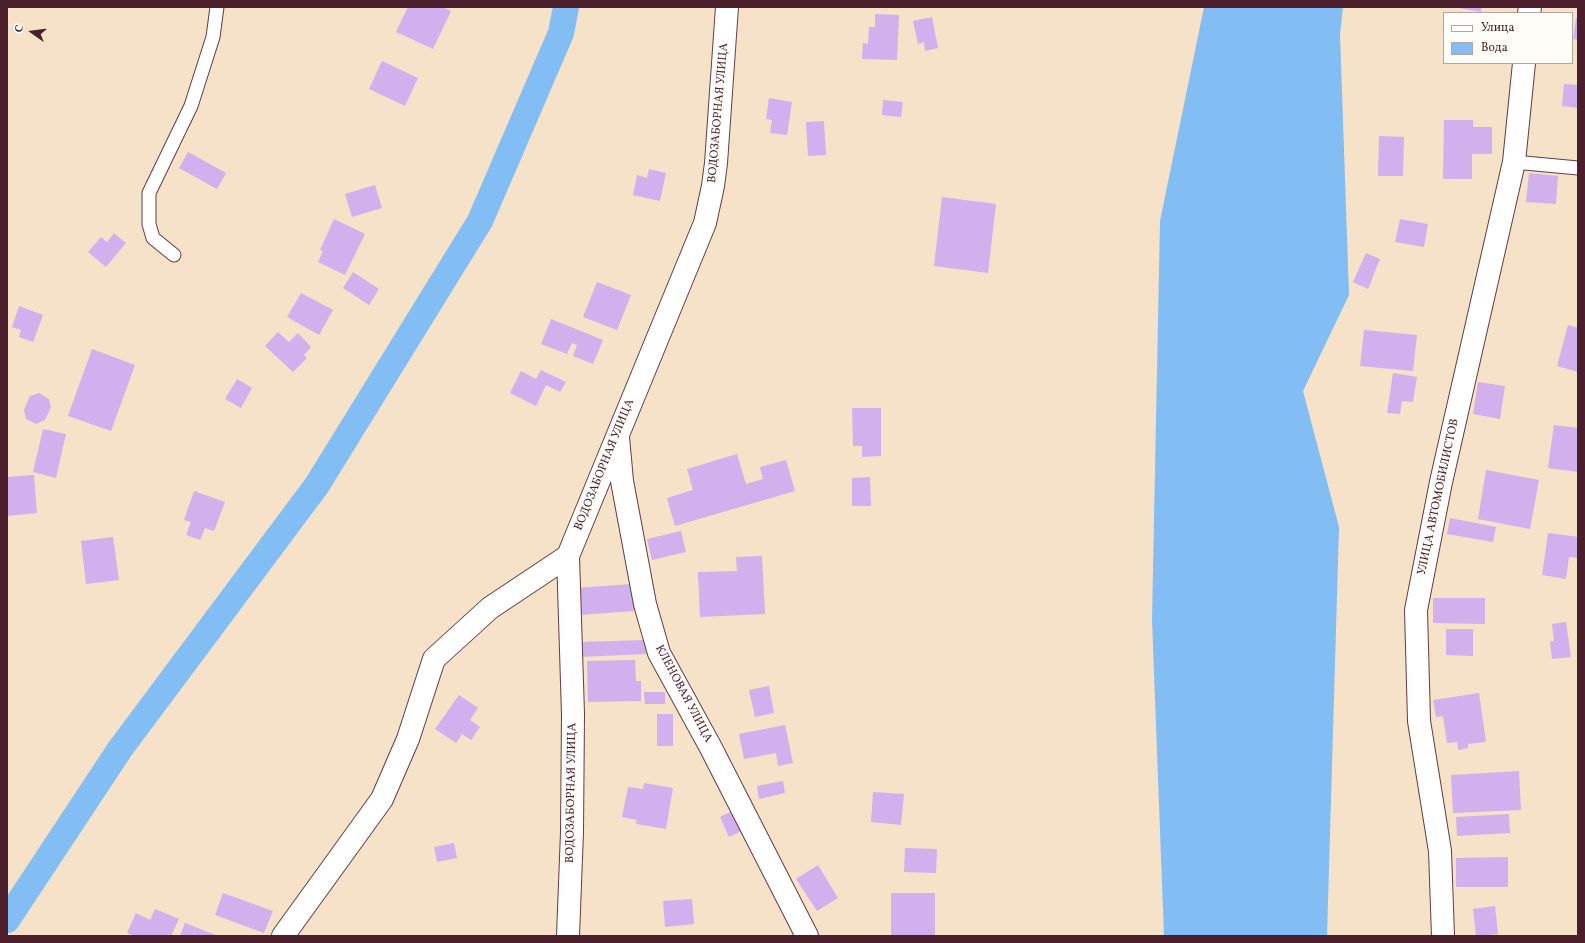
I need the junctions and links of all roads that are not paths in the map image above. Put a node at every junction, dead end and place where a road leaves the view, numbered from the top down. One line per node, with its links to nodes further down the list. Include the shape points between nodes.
1 (217, 7): 6 (lane, via 213,37 191,106 149,193 149,224 153,238)
2 (727, 7): 7 (street, ВОДОЗАБОРНАЯ УЛИЦА, via 716,163 704,223)
3 (1524, 64): 4 (street, УЛИЦА АВТОМОБИЛИСТОВ)
4 (1514, 162): 5 (lane); 12 (street, УЛИЦА АВТОМОБИЛИСТОВ, via 1441,482 1416,610 1420,721 1440,850)
5 (1578, 168)
6 (174, 255)
7 (618, 432): 8 (street, ВОДОЗАБОРНАЯ УЛИЦА); 11 (street, КЛЕНОВАЯ УЛИЦА, via 622,481 645,604 659,653 711,748)
8 (568, 556): 9 (street, via 490,608 434,659 408,739 382,799); 10 (street, ВОДОЗАБОРНАЯ УЛИЦА, via 573,714)
9 (283, 936)
10 (568, 936)
11 (807, 936)
12 (1443, 936)

